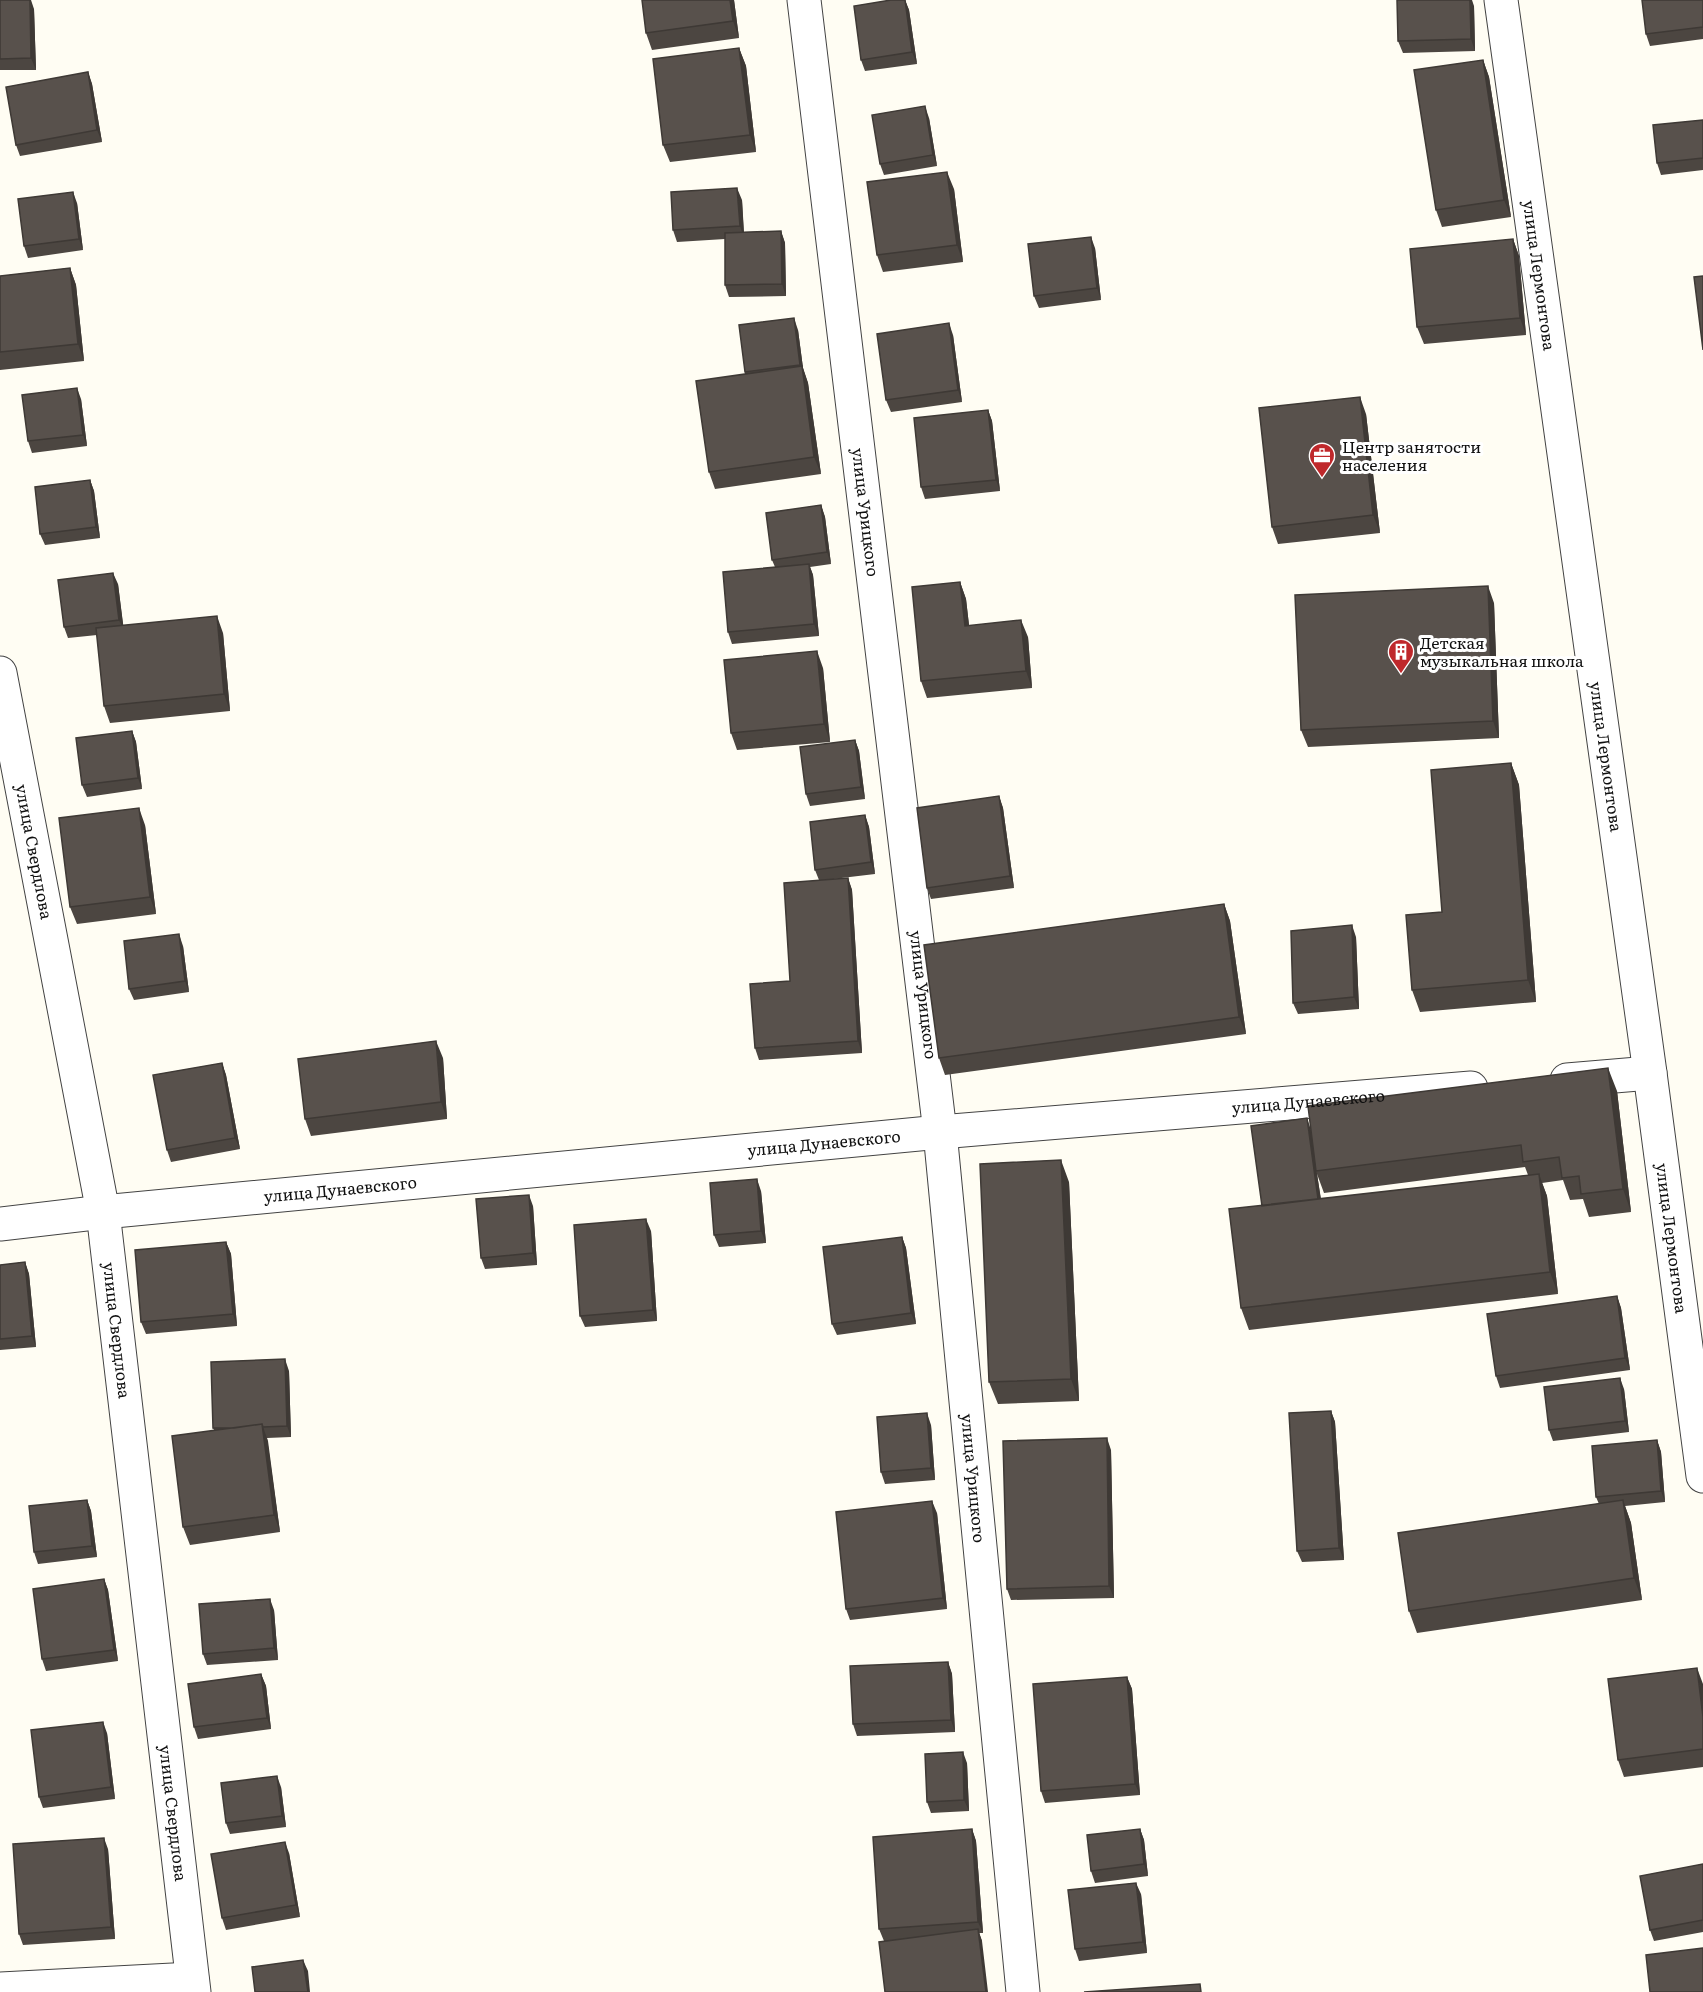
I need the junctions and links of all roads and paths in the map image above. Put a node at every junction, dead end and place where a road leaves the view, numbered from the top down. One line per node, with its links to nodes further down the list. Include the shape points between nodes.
1 (804, 0): 7 (street, улица Урицкого)
2 (1501, 0): 4 (street, улица Лермонтова)
3 (0, 673): 8 (street, улица Свердлова)
4 (1650, 1073): 5 (street); 10 (street, улица Лермонтова)
5 (1543, 1082)
6 (1496, 1086): 7 (street, улица Дунаевского)
7 (940, 1132): 8 (street, улица Дунаевского); 13 (street, улица Урицкого)
8 (103, 1212): 9 (street, улица Дунаевского); 11 (street, улица Свердлова)
9 (0, 1224)
10 (1703, 1476)
11 (193, 1985): 12 (street)
12 (0, 1989)
13 (1023, 1992)

